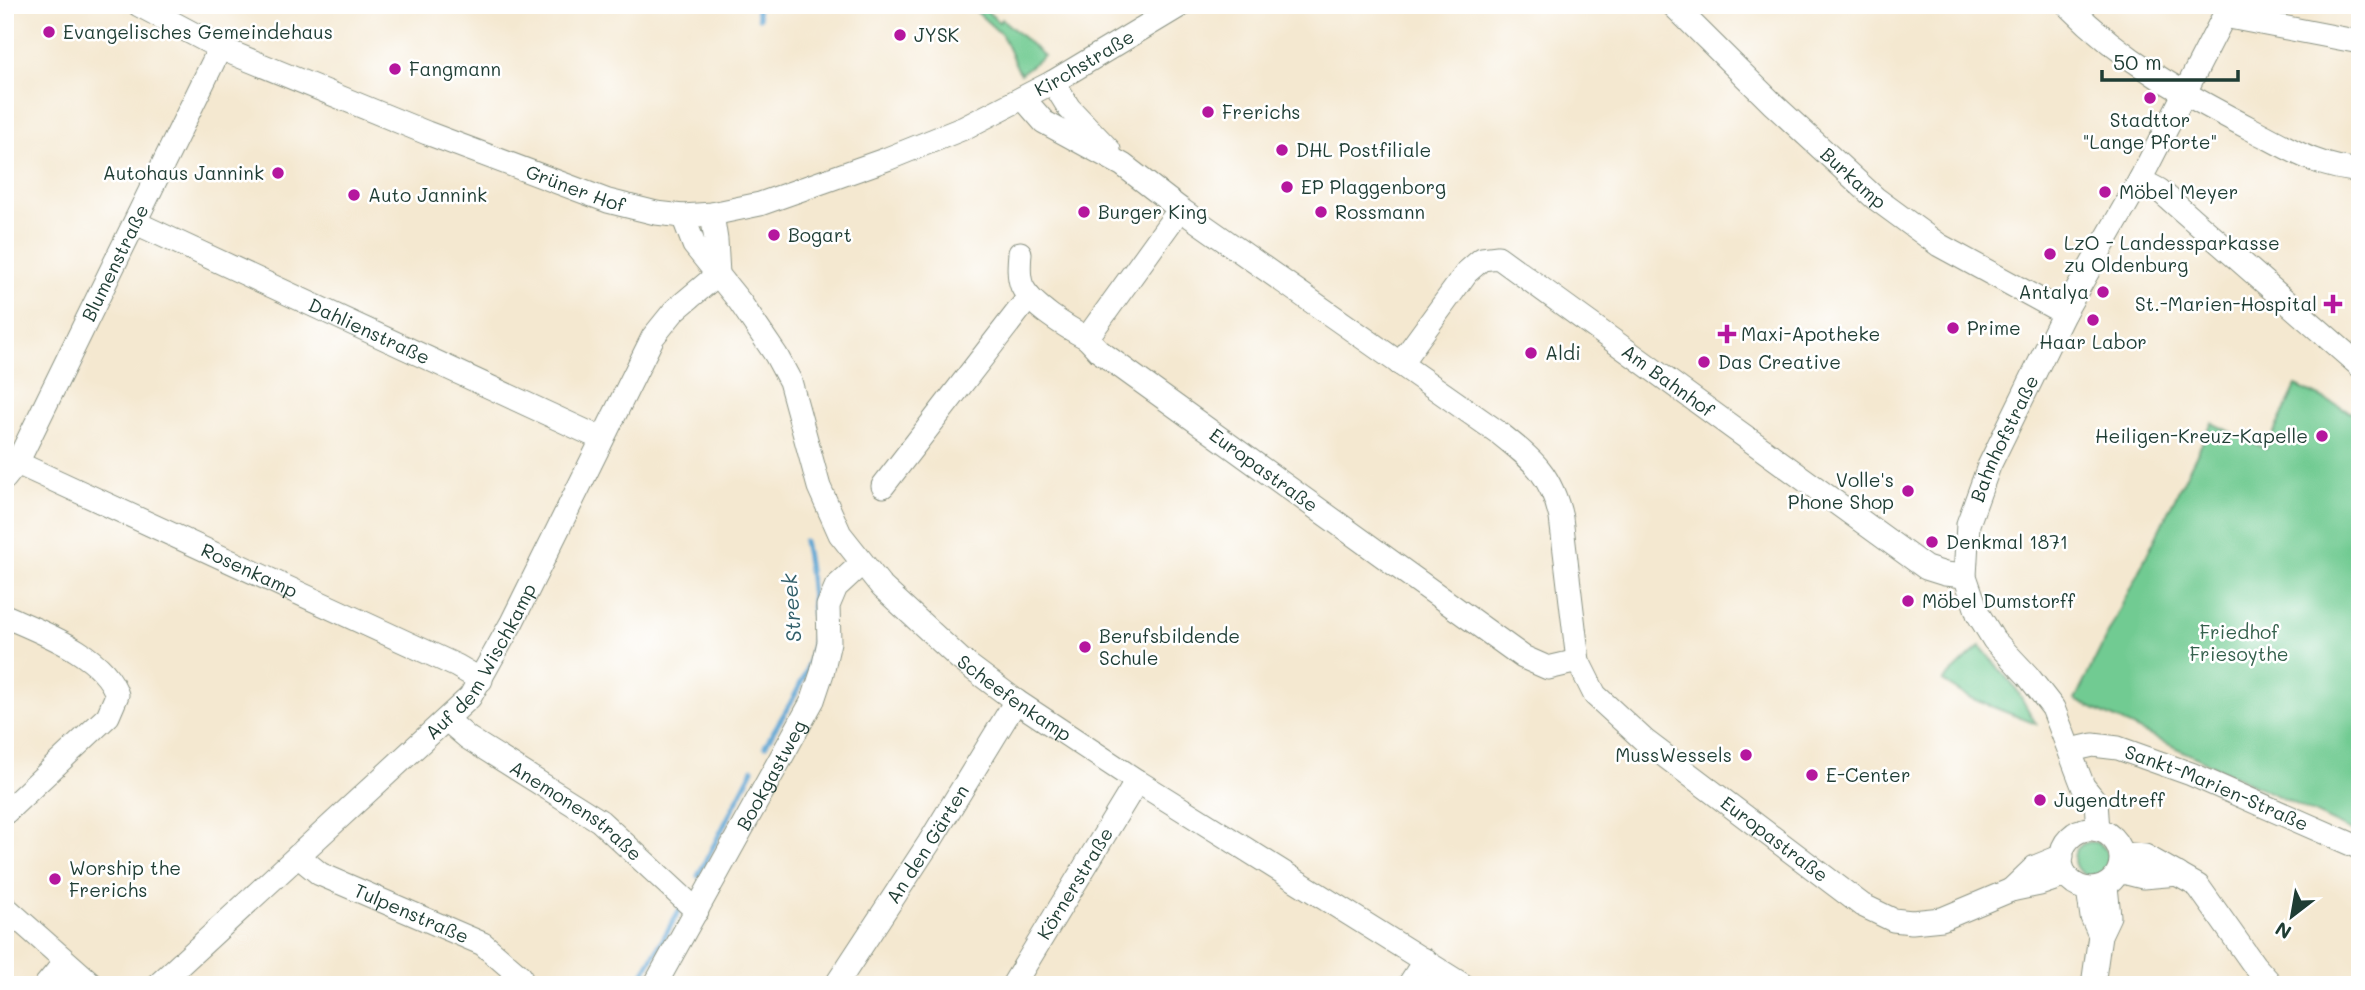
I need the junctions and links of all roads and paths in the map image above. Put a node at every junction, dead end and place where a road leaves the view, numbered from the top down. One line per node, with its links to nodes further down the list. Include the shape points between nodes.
1 (139, 5): 7 (street, Grüner Hof)
2 (1181, 5): 8 (street, Kirchstraße)
3 (1673, 5): 21 (street, Burkamp, via 1875,198 1939,244)
4 (2068, 5): 9 (street, via 2129,59)
5 (2225, 11): 6 (street); 9 (street, Bahnhofstraße)
6 (2360, 42)
7 (220, 48): 16 (street, Grüner Hof, via 426,133 608,201); 17 (street, Blumenstraße)
8 (1053, 82): 10 (street, Kirchstraße); 11 (street, Europastraße, via 1069,108)
9 (2185, 95): 12 (street, via 2313,161); 13 (street, Bahnhofstraße)
10 (1023, 98): 11 (street, Europastraße, via 1044,122); 15 (street, Grüner Hof, via 887,159 760,204)
11 (1123, 165): 14 (street, Europastraße)
12 (2360, 170)
13 (2140, 180): 21 (street, Bahnhofstraße); 24 (street, via 2159,190)
14 (1180, 209): 22 (street); 23 (street, Europastraße)
15 (712, 214): 16 (street, Grüner Hof); 19 (street)
16 (683, 216): 19 (street, Scheefenkamp, via 694,245)
17 (136, 223): 25 (street, Dahlienstraße); 26 (street, Blumenstraße)
18 (1020, 253): 20 (street, via 1021,284)
19 (718, 274): 25 (street, Auf dem Wischkamp, via 674,311 653,337); 28 (street, Scheefenkamp, via 760,330 790,381 819,487 840,534)
20 (1029, 297): 22 (street, Europastraße); 27 (street)
21 (2064, 313): 29 (street, Bahnhofstraße, via 1989,466 1968,524)
22 (1087, 338): 31 (street, Europastraße, via 1523,657 1548,668)
23 (1400, 364): 29 (street, Am Bahnhof, via 1467,272 1482,259 1498,257 1926,568); 31 (street, Europastraße, via 1499,433 1546,476 1561,518)
24 (2360, 366)
25 (602, 439): 32 (street, Auf dem Wischkamp)
26 (11, 470): 32 (street, Rosenkamp)
27 (883, 486)
28 (862, 563): 33 (street, Scheefenkamp, via 960,659); 44 (street, Bookgastweg, via 836,587 828,607 828,642 813,699)
29 (1965, 576): 35 (street, Bahnhofstraße, via 1978,614 1994,640 2053,708)
30 (5, 616): 37 (street, via 87,658 107,673 117,695 108,716)
31 (1578, 662): 41 (street, Europastraße, via 1595,695 1619,719 1862,905 1893,920 1942,919 2011,890 2035,867)
32 (481, 680): 34 (street, Auf dem Wischkamp)
33 (1016, 701): 36 (street, Scheefenkamp); 52 (street, An den Gärten)
34 (447, 720): 40 (street, Auf dem Wischkamp); 44 (street, Anemonenstraße, via 600,821)
35 (2071, 750): 38 (street, Bahnhofstraße, via 2083,786 2096,802); 39 (street, Sankt-Marien-Straße, via 2093,745 2118,748 2191,774)
36 (1137, 781): 45 (street, Scheefenkamp); 53 (street, Körnerstraße)
37 (5, 813)
38 (2088, 831): 41 (street, via 2064,847); 42 (street, via 2112,838)
39 (2360, 848)
40 (298, 856): 47 (street, Tulpenstraße, via 320,874 483,944); 50 (street, Auf dem Wischkamp)
41 (2064, 866): 42 (street, via 2079,887)
42 (2108, 875): 56 (street, via 2092,917 2100,935); 57 (street, via 2178,874 2198,887)
43 (5, 907): 46 (street)
44 (697, 911): 51 (street, Bookgastweg)
45 (1425, 960): 54 (street); 55 (street, Scheefenkamp)
46 (65, 962): 48 (street); 49 (street)
47 (520, 976)
48 (46, 985)
49 (93, 985)
50 (158, 985)
51 (656, 985)
52 (836, 985)
53 (1013, 985)
54 (1409, 985)
55 (1463, 985)
56 (2093, 985)
57 (2272, 985)

